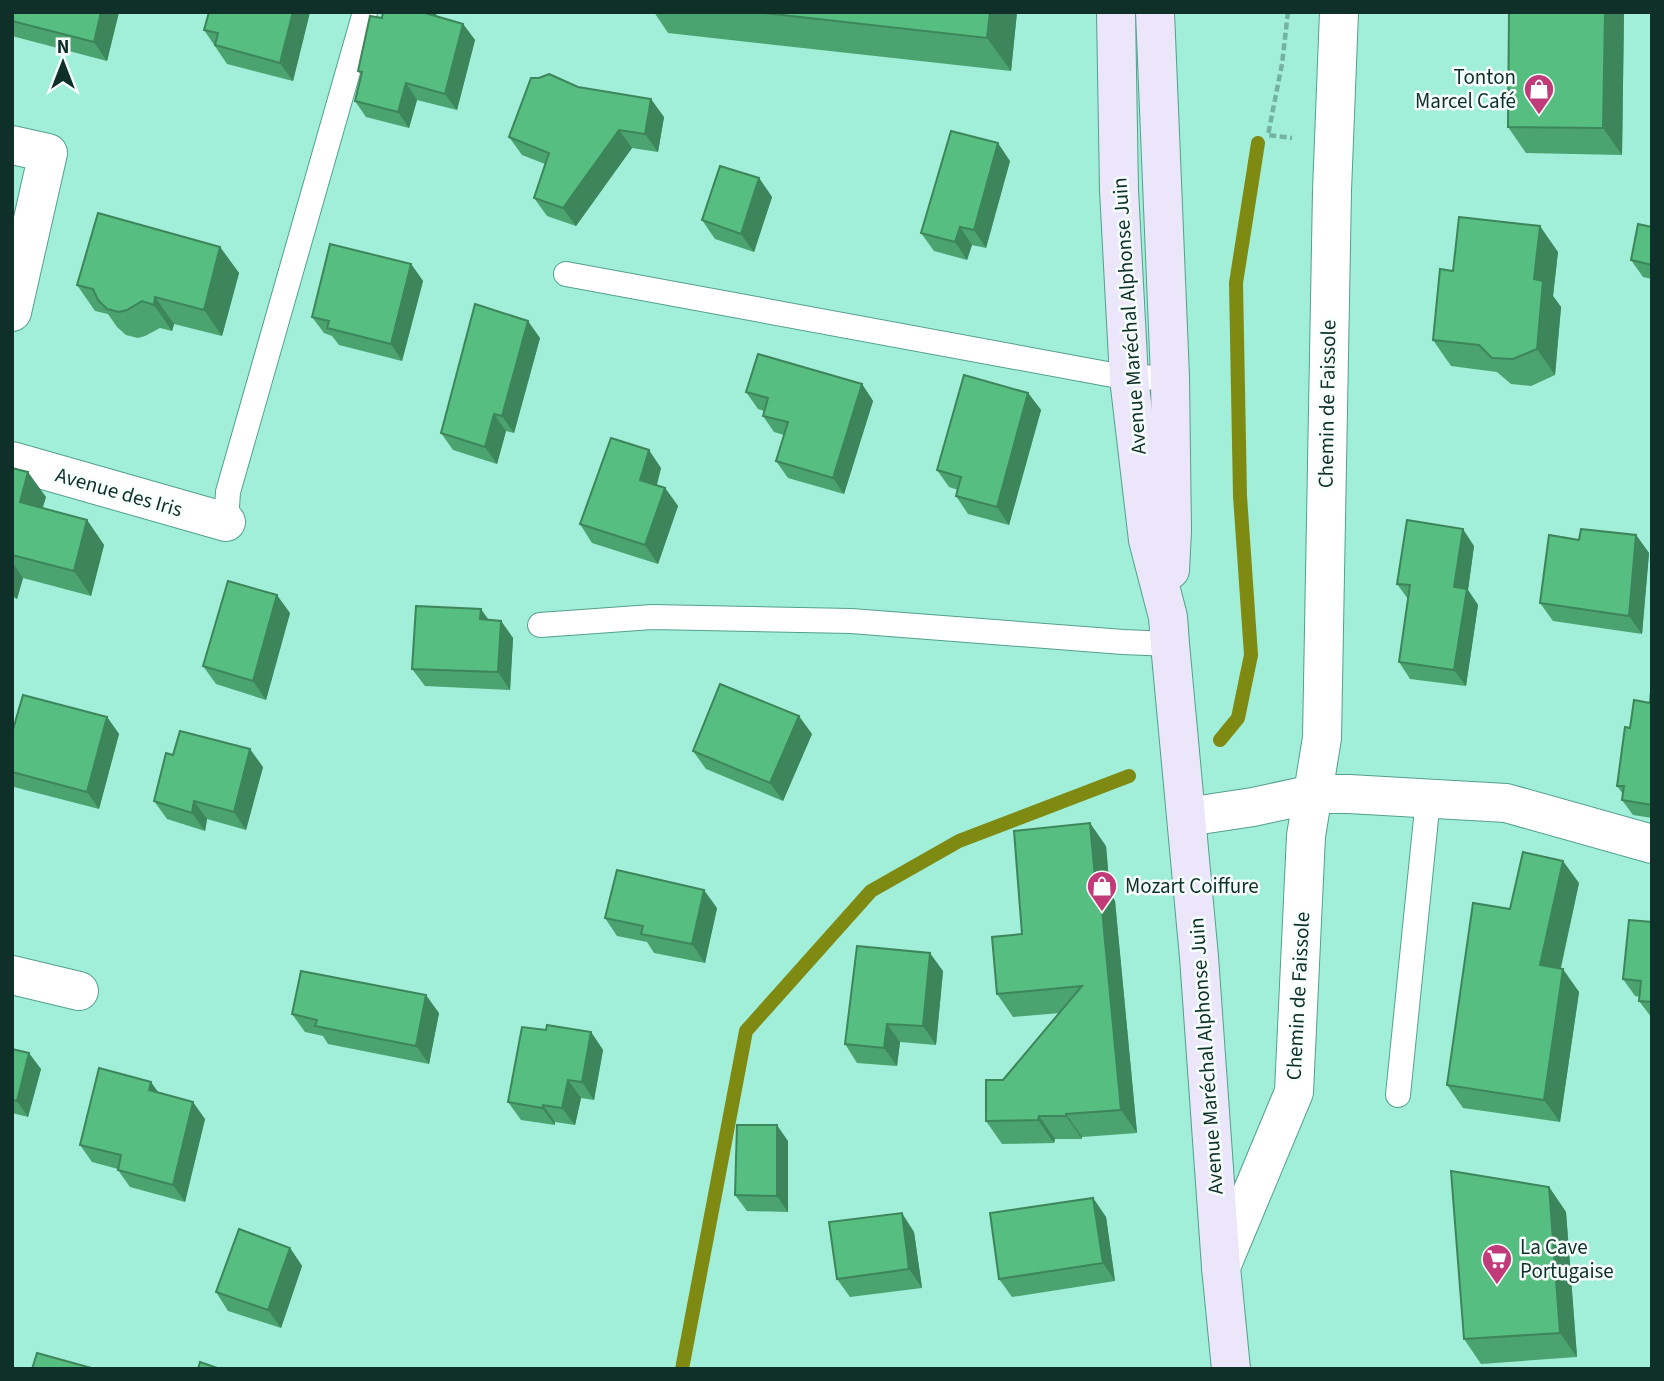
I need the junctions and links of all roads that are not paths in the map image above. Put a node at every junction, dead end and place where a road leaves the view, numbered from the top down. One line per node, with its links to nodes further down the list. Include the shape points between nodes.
1 (365, 12): 11 (lane, via 228,492)
2 (1116, 12): 9 (main road, Avenue Maréchal Alphonse Juin)
3 (1155, 12): 8 (main road, Avenue Maréchal Alphonse Juin)
4 (1339, 12): 14 (street, Chemin de Faissole, via 1322,738)
5 (12, 145): 7 (street, via 48,153)
6 (566, 274): 9 (lane)
7 (12, 312)
8 (1170, 377): 9 (lane); 13 (main road, Avenue Maréchal Alphonse Juin)
9 (1129, 378): 13 (main road, Avenue Maréchal Alphonse Juin, via 1147,540)
10 (12, 461): 11 (street, Avenue des Iris)
11 (226, 522)
12 (540, 625): 13 (lane, via 652,617 851,621 1122,642)
13 (1169, 630): 16 (main road, Avenue Maréchal Alphonse Juin)
14 (1313, 794): 15 (street); 16 (street); 21 (street, Chemin de Faissole, via 1306,836 1294,1092)
15 (1428, 799): 17 (street, via 1506,803); 20 (lane)
16 (1187, 817): 21 (main road, Avenue Maréchal Alphonse Juin)
17 (1652, 844)
18 (12, 975): 19 (street)
19 (79, 991)
20 (1398, 1095)
21 (1221, 1267): 22 (main road, Avenue Maréchal Alphonse Juin)
22 (1231, 1369)

